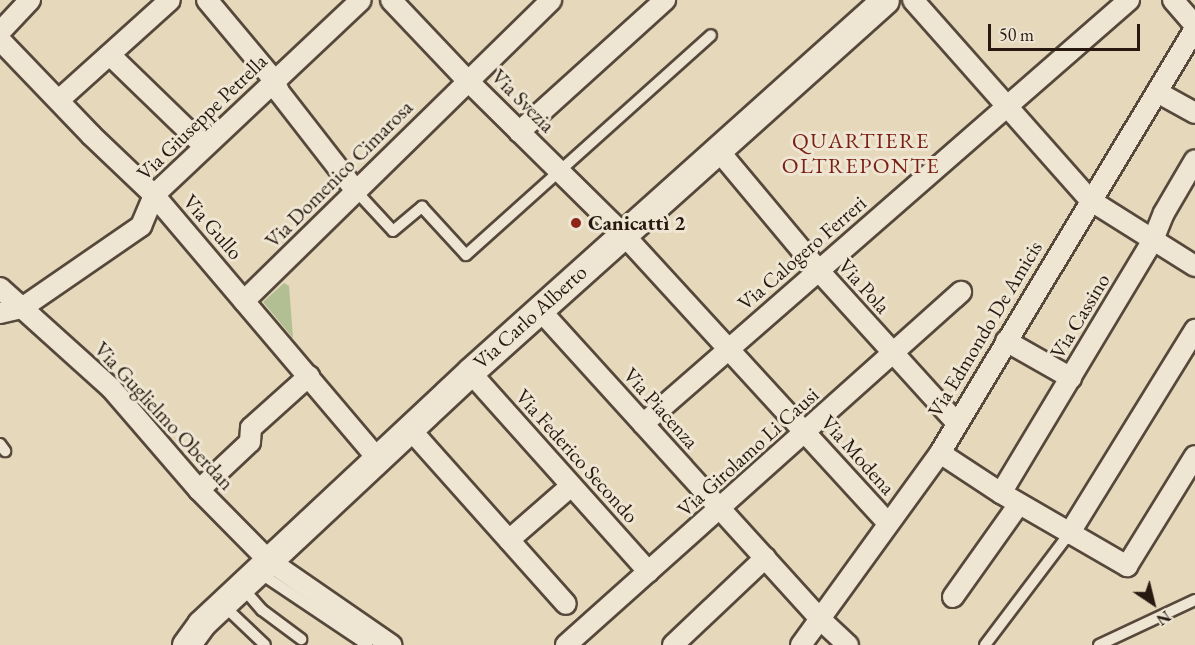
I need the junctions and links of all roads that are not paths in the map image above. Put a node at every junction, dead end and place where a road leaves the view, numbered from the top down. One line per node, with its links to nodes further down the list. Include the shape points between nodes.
1 (30, 0): 13 (street)
2 (170, 0): 16 (street)
3 (361, 0): 17 (street, Via Giuseppe Petrella)
4 (391, 0): 18 (street, Via Svezia)
5 (551, 0): 18 (street, Via Domenico Cimarosa)
6 (665, 0): 23 (street)
7 (885, 0): 25 (main road, Via Carlo Alberto)
8 (913, 0): 21 (street)
9 (1129, 0): 21 (street, Via Calogero Ferreri)
10 (1173, 0): 12 (street)
11 (214, 3): 17 (street)
12 (1195, 26): 19 (street, Via Edmondo De Amicis)
13 (0, 32)
14 (711, 35): 27 (lane)
15 (0, 40): 20 (street, Via Gullo)
16 (110, 55): 20 (street); 24 (street)
17 (274, 80): 24 (street, Via Giuseppe Petrella); 28 (street, via 279,92)
18 (467, 80): 23 (street, Via Svezia); 28 (street, Via Domenico Cimarosa)
19 (1157, 92): 22 (street); 30 (street, Via Edmondo De Amicis)
20 (59, 100): 29 (street, Via Gullo)
21 (1007, 107): 30 (street); 34 (street, Via Calogero Ferreri)
22 (1195, 113)
23 (519, 132): 27 (street, Via Svezia)
24 (204, 146): 29 (street, Via Giuseppe Petrella)
25 (718, 150): 31 (main road, Via Carlo Alberto); 34 (street, Via Pola)
26 (1195, 160): 32 (street, Via Cassino)
27 (560, 172): 28 (lane, via 466,255 422,207 393,231); 31 (street, Via Svezia)
28 (356, 190): 37 (street, Via Domenico Cimarosa)
29 (154, 195): 37 (street, Via Gullo); 38 (street, Via Giuseppe Petrella, via 141,226)
30 (1090, 200): 32 (street); 42 (street, Via Edmondo De Amicis)
31 (623, 234): 39 (main road, Via Carlo Alberto); 43 (street, Via Modena)
32 (1153, 240): 33 (street); 47 (street, Via Cassino)
33 (1195, 266)
34 (819, 271): 43 (street, Via Calogero Ferreri); 44 (street, Via Pola)
35 (0, 288): 38 (street, Via Guglielmo Oberdan)
36 (961, 292): 44 (street, Via Girolamo Li Causi)
37 (244, 301): 46 (street, Via Gullo)
38 (22, 308): 40 (street); 56 (street, Via Guglielmo Oberdan, via 111,388)
39 (539, 309): 45 (main road, Via Carlo Alberto); 49 (street, Via Piacenza)
40 (0, 313)
41 (1195, 330): 61 (street)
42 (1006, 341): 47 (street); 48 (street, Via Edmondo De Amicis)
43 (729, 349): 49 (street, Via Calogero Ferreri); 51 (street, Via Modena)
44 (893, 355): 48 (street, Via Pola); 51 (street, Via Girolamo Li Causi)
45 (470, 372): 50 (main road, Via Carlo Alberto); 55 (street, Via Federico Secondo)
46 (309, 376): 54 (street, Via Gullo); 56 (street, via 251,428 250,442)
47 (1071, 378): 57 (street, Via Cassino)
48 (956, 422): 52 (street, Via Edmondo De Amicis)
49 (643, 424): 59 (street, Via Piacenza)
50 (410, 429): 54 (main road, Via Carlo Alberto); 62 (street)
51 (806, 433): 59 (street, Via Girolamo Li Causi); 60 (street, Via Modena)
52 (939, 453): 57 (street); 60 (street, Via Edmondo De Amicis)
53 (1195, 456): 61 (street, via 1127,566)
54 (377, 458): 65 (main road, Via Carlo Alberto)
55 (571, 486): 62 (street); 64 (street, Via Federico Secondo)
56 (199, 490): 65 (street, Via Guglielmo Oberdan)
57 (1001, 493): 58 (street)
58 (1019, 504): 61 (street); 66 (street)
59 (720, 509): 63 (street, Via Piacenza); 64 (street, Via Girolamo Li Causi)
60 (887, 522): 69 (street, Via Edmondo De Amicis)
61 (1069, 534): 79 (lane)
62 (509, 540): 68 (street)
63 (765, 558): 69 (street, Via Piacenza); 76 (street)
64 (649, 572): 75 (street, Via Girolamo Li Causi)
65 (247, 580): 70 (lane, via 262,610); 71 (main road, Via Carlo Alberto, via 201,624); 72 (lane); 73 (lane); 74 (street, Via Guglielmo Oberdan)
66 (953, 597)
67 (1195, 600): 80 (lane)
68 (566, 604)
69 (820, 620): 77 (street, Via Edmondo De Amicis); 78 (street, Via Piacenza)
70 (302, 639)
71 (186, 645)
72 (265, 645)
73 (367, 645)
74 (391, 645)
75 (566, 645)
76 (673, 645)
77 (801, 645)
78 (848, 645)
79 (985, 645)
80 (1099, 645)

